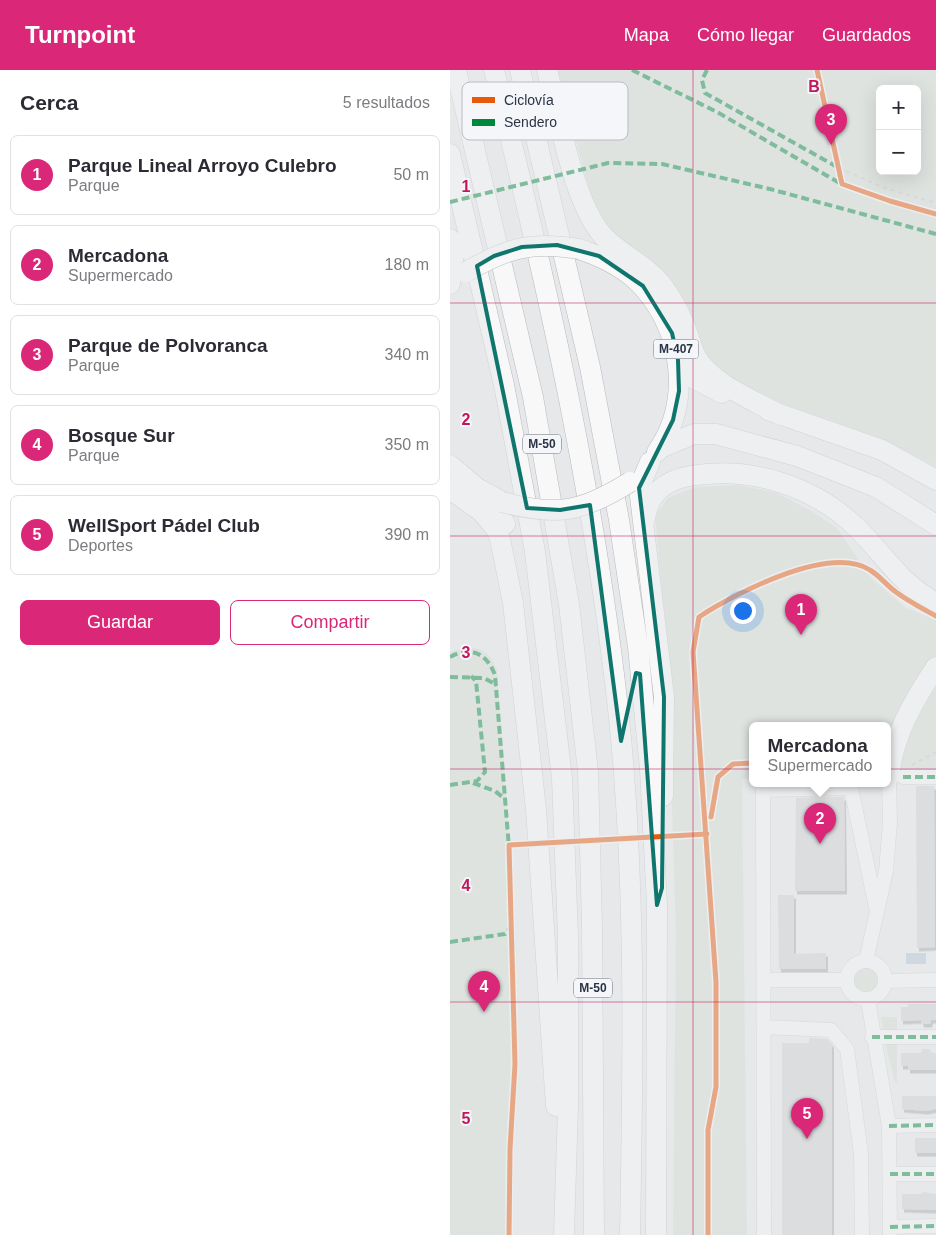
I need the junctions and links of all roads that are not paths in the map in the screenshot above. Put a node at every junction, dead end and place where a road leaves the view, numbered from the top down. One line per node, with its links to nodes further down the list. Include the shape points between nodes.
1 (456, 70): 2 (highway, M-50)
2 (462, 95)
3 (473, 140): 31 (highway, M-50, via 531,388 559,539 588,771)
4 (510, 140): 28 (highway, M-50, via 565,374 595,533)
5 (536, 140): 20 (highway, via 590,367)
6 (563, 140): 10 (highway, via 582,225)
7 (565, 140): 13 (highway, via 581,200 592,221 612,244 641,264 662,285 679,312 696,357 708,371)
8 (450, 154): 24 (highway, via 504,385)
9 (450, 239): 11 (highway, via 454,255)
10 (599, 256): 11 (highway, M-407, bridge, via 557,245 522,247 494,256 466,272); 12 (highway, M-407, via 643,286 660,308 672,333)
11 (450, 286)
12 (678, 360): 13 (highway, M-407, via 695,379 717,391); 14 (highway, M-407, via 679,391 674,413)
13 (780, 415): 17 (highway, M-407, via 882,450)
14 (655, 455): 16 (highway, M-407, via 694,434 716,434 797,456); 19 (highway, M-407, bridge, via 630,482 581,506 532,510); 22 (highway, via 638,488)
15 (450, 465): 19 (highway, M-407)
16 (845, 475): 21 (highway, M-407, via 876,487); 23 (highway, via 918,521)
17 (936, 480)
18 (450, 489): 25 (highway, via 482,512 496,529)
19 (495, 498): 25 (highway, via 505,526)
20 (619, 520): 28 (highway, via 626,615 625,722); 32 (highway, via 638,647 650,769)
21 (936, 525)
22 (643, 531): 26 (highway, via 650,500 676,479 718,472 757,475 800,490 832,509 856,527 903,580); 32 (highway, via 664,697 662,888)
23 (936, 539)
24 (535, 552): 31 (highway, via 551,615); 49 (highway, via 562,778 568,955)
25 (513, 603): 49 (highway, via 536,809)
26 (936, 603)
27 (936, 667): 29 (highway, via 902,725 891,752)
28 (621, 741): 51 (highway, M-50, via 630,888)
29 (896, 777): 30 (street); 33 (street, via 886,871)
30 (936, 777)
31 (589, 826): 50 (highway, M-50, via 593,936)
32 (657, 905): 52 (highway)
33 (876, 912): 34 (street); 35 (street, via 851,788 762,790)
34 (866, 961): 36 (street, via 850,969); 38 (street, via 878,965)
35 (764, 980): 36 (street); 40 (street)
36 (847, 980): 39 (street, via 856,997)
37 (936, 980): 38 (street)
38 (885, 981): 39 (street, via 882,992)
39 (868, 1000): 41 (street)
40 (764, 1027): 53 (street); 54 (street, via 831,1030 847,1049 861,1154)
41 (872, 1037): 42 (street); 44 (street)
42 (936, 1037)
43 (936, 1125): 44 (street)
44 (889, 1126): 45 (street)
45 (890, 1174): 46 (street); 48 (street)
46 (936, 1174)
47 (936, 1226): 48 (street)
48 (890, 1231)
49 (564, 1235)
50 (594, 1235)
51 (630, 1235)
52 (656, 1235)
53 (764, 1235)
54 (862, 1235)

